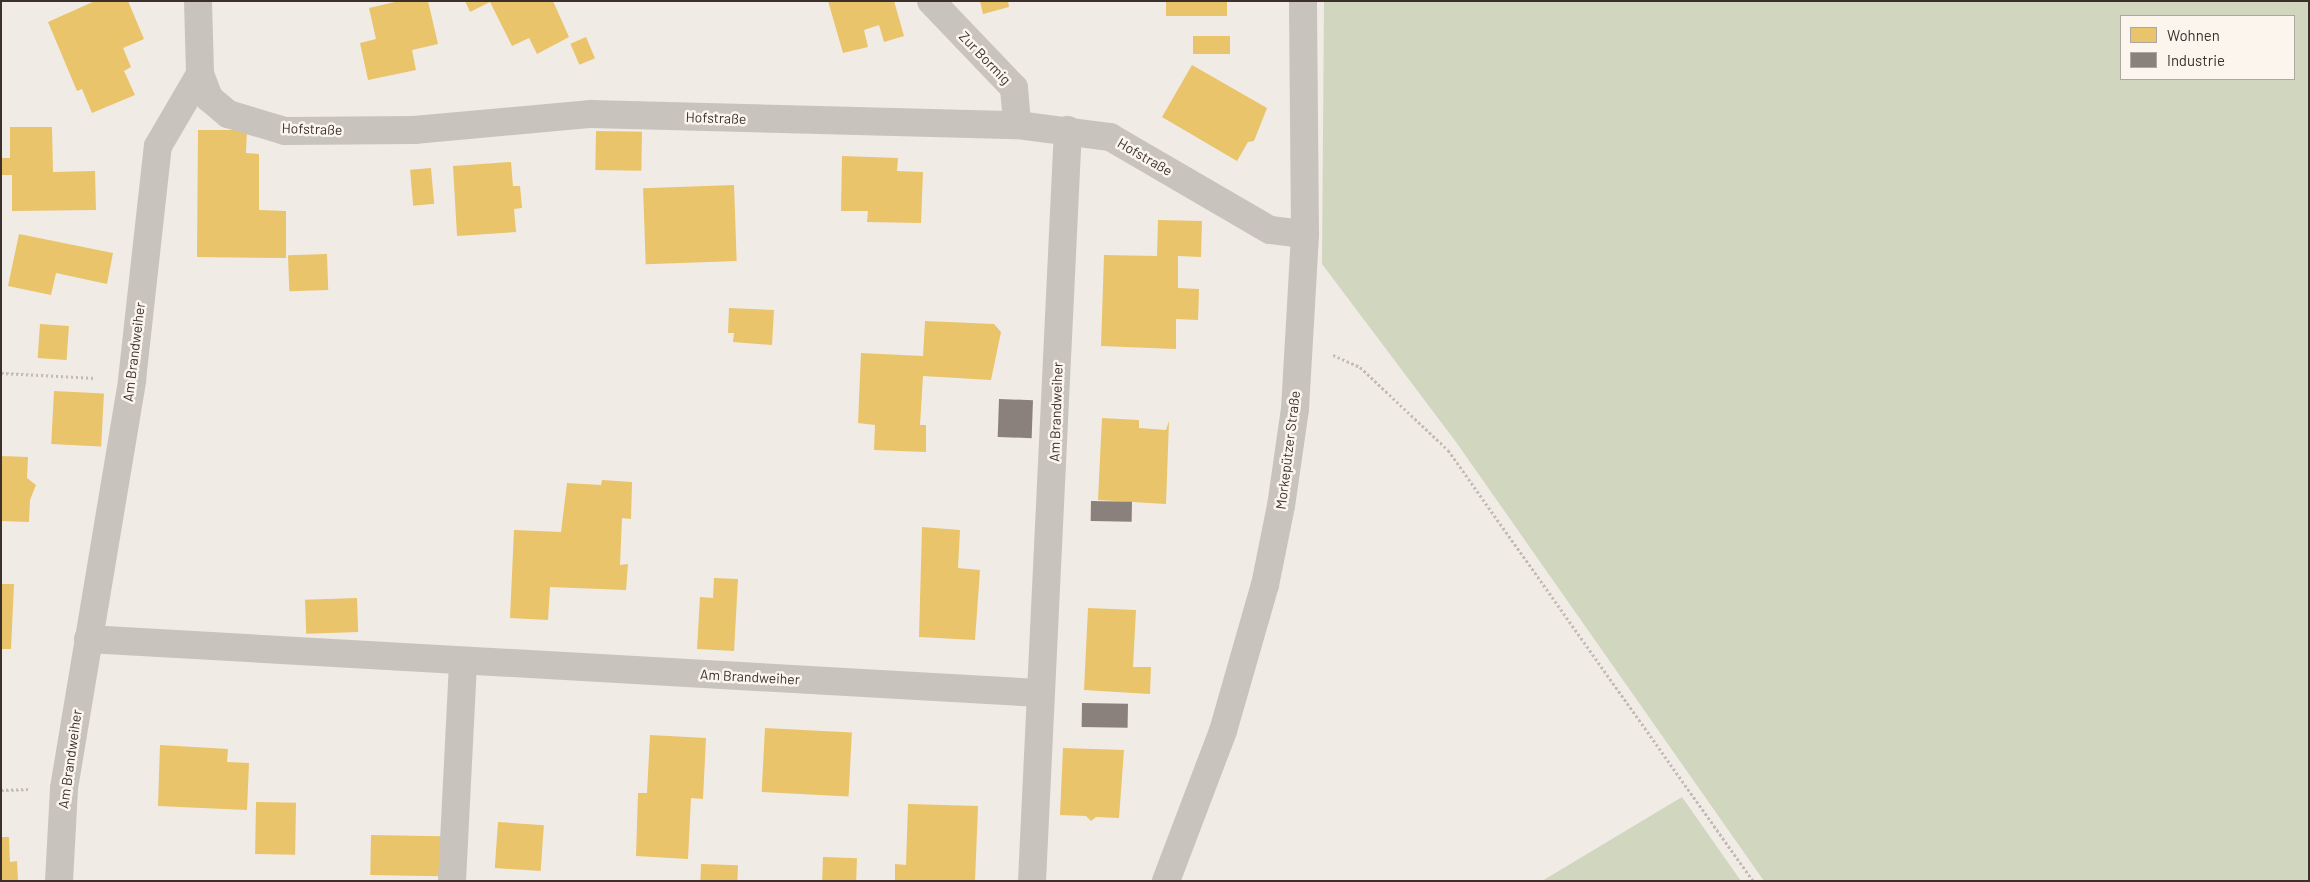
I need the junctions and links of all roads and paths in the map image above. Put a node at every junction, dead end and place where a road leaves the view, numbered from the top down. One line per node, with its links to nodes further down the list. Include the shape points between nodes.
1 (198, 1): 4 (street, Hofstraße)
2 (931, 1): 5 (street, Zur Bormig, via 1014,88)
3 (1303, 1): 7 (street, Morkepützer Straße)
4 (200, 74): 5 (street, Hofstraße, via 209,98 228,114 285,131 414,130 590,114); 10 (street, Am Brandweiher, via 158,146)
5 (1017, 125): 6 (street, Hofstraße)
6 (1068, 130): 7 (street, Hofstraße, via 1110,137 1270,230); 13 (street, Am Brandweiher, via 1050,554)
7 (1305, 234): 8 (street, Morkepützer Straße)
8 (1298, 353): 17 (street, Morkepützer Straße, via 1295,409 1265,584 1224,731); 18 (path, via 1334,355 1360,367 1448,450)
9 (1, 373): 10 (path)
10 (132, 380): 11 (street, Am Brandweiher)
11 (88, 639): 12 (street, Am Brandweiher); 14 (street, Am Brandweiher, via 64,788)
12 (462, 661): 13 (street, Am Brandweiher); 15 (street)
13 (1038, 693): 16 (street, Am Brandweiher)
14 (59, 881)
15 (452, 881)
16 (1032, 881)
17 (1166, 881)
18 (1753, 881)

